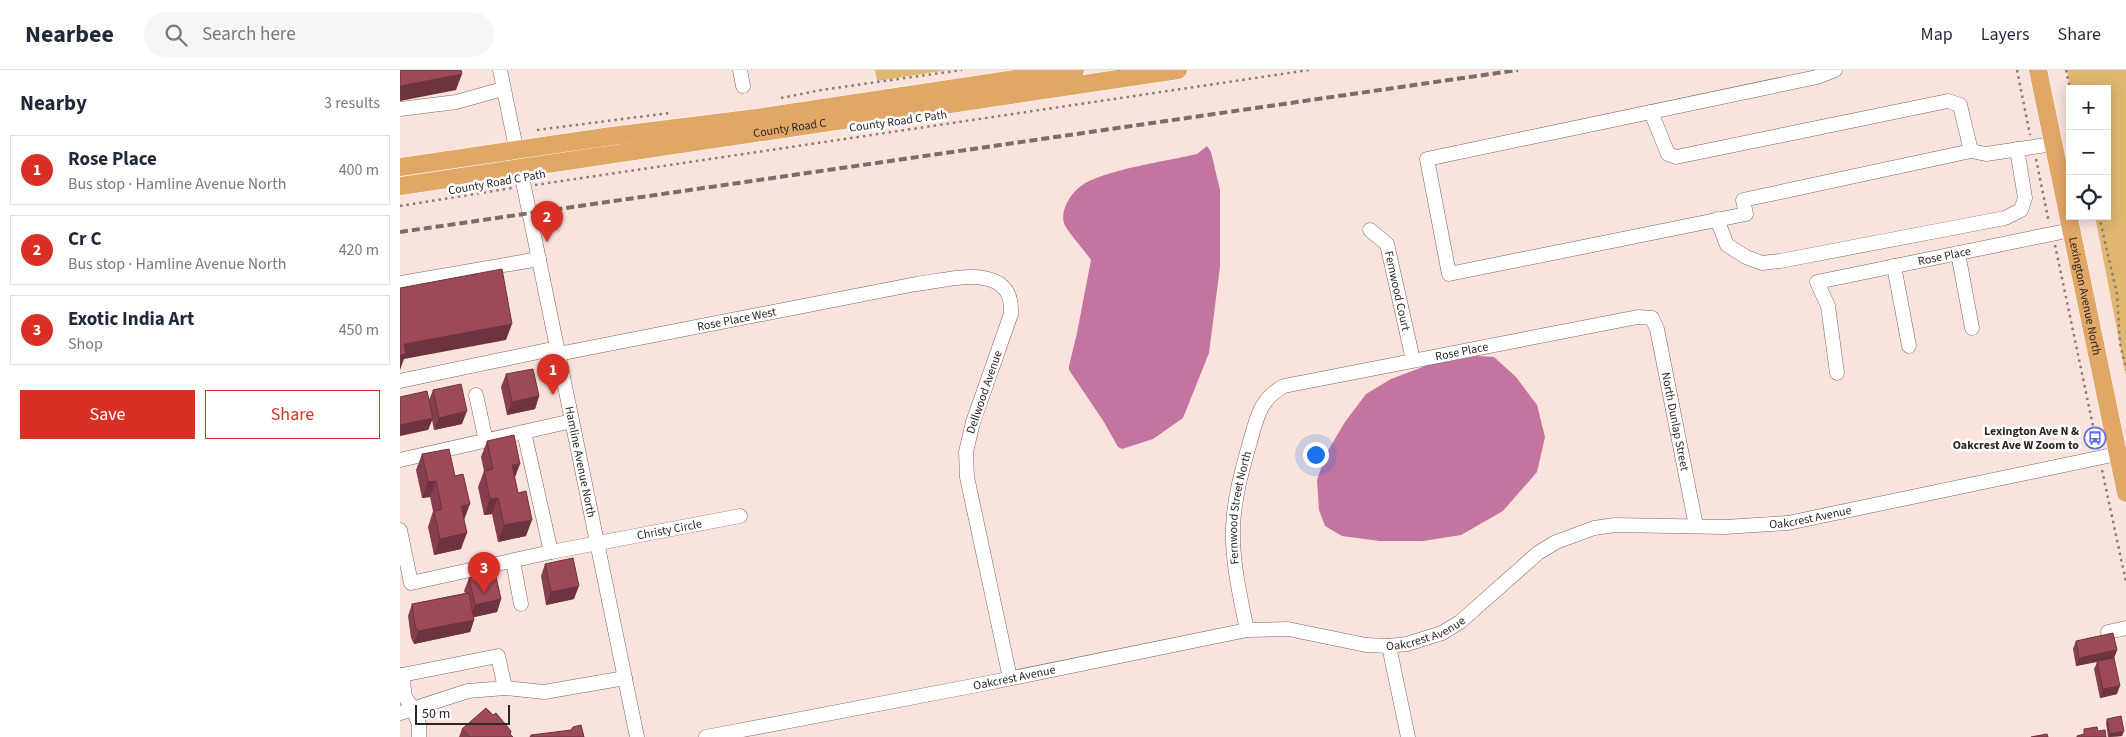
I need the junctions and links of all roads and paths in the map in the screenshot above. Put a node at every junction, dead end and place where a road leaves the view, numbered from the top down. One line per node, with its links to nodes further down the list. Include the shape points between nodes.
1 (500, 70): 12 (street, Hamline Avenue North)
2 (740, 70): 11 (street)
3 (962, 70): 13 (path)
4 (1076, 70): 20 (main road, County Road C)
5 (1178, 70): 23 (main road, County Road C)
6 (1309, 70): 25 (path, County Road C Path)
7 (1835, 70): 16 (street, via 1817,77)
8 (2038, 70): 18 (main road, Lexington Avenue North)
9 (2066, 70): 10 (path)
10 (2069, 85)
11 (743, 86)
12 (503, 89): 14 (street, via 456,102); 20 (street, Hamline Avenue North)
13 (775, 99)
14 (400, 109)
15 (669, 112): 17 (path)
16 (1651, 112): 21 (street, via 1668,154 1676,156 1948,101 1960,105); 27 (street, via 1427,159 1449,274)
17 (537, 130)
18 (2053, 144): 19 (street); 30 (main road, Lexington Avenue North)
19 (2017, 149): 21 (street, via 1986,154); 27 (street, via 2026,198 2021,210 2005,218 1762,262 1727,245)
20 (517, 150): 22 (main road, County Road C); 23 (street, Hamline Avenue North)
21 (1971, 151): 27 (street, via 1743,200 1746,214)
22 (400, 168)
23 (520, 168): 24 (main road, County Road C); 25 (street, Hamline Avenue North)
24 (400, 186)
25 (524, 186): 26 (path, County Road C Path); 33 (street, Hamline Avenue North)
26 (400, 206)
27 (1717, 219)
28 (2100, 220): 42 (path, via 2117,294 2120,343)
29 (1370, 230): 41 (street, Fernwood Court, via 1387,244)
30 (2071, 230): 32 (street, Rose Place); 51 (main road, Lexington Avenue North)
31 (2056, 251): 50 (path)
32 (1958, 253): 34 (street, Rose Place); 38 (street)
33 (539, 259): 35 (street); 40 (street, Hamline Avenue North)
34 (1894, 266): 39 (street); 43 (street, Rose Place, via 1816,282 1828,306)
35 (400, 283)
36 (916, 284): 40 (street, Rose Place West); 69 (street, Dellwood Avenue, via 987,277 1003,286 1012,304 966,452 967,477)
37 (1652, 318): 41 (street, Rose Place, via 1638,317); 56 (street, North Dunlap Street, via 1657,329)
38 (1972, 328)
39 (1910, 346)
40 (557, 351): 44 (street, Rose Place West); 47 (street, Hamline Avenue North)
41 (1412, 360): 45 (street, Rose Place, via 1284,386)
42 (2126, 370)
43 (1837, 373)
44 (400, 381)
45 (1273, 392): 64 (street, Fernwood Street North, via 1260,409 1236,500 1234,557)
46 (476, 395): 49 (street)
47 (572, 421): 48 (street); 58 (street, Hamline Avenue North)
48 (524, 432): 49 (street); 59 (street)
49 (486, 440): 52 (street)
50 (2097, 446)
51 (2117, 454): 54 (main road, Lexington Avenue North); 56 (street, Oakcrest Avenue, via 1804,521 1752,526)
52 (400, 460)
53 (2102, 472): 61 (path)
54 (2126, 493)
55 (740, 516): 58 (street, Christy Circle)
56 (1696, 526): 66 (street, Oakcrest Avenue, via 1615,525 1575,533 1538,553 1454,626 1426,640)
57 (400, 530): 60 (street, Christy Circle, via 411,583)
58 (598, 543): 59 (street, Christy Circle); 68 (street, Hamline Avenue North)
59 (550, 552): 60 (street, Christy Circle)
60 (513, 561): 62 (street)
61 (2126, 582)
62 (521, 604)
63 (2126, 628): 65 (street)
64 (1247, 630): 66 (street, Oakcrest Avenue, via 1288,629 1366,645); 69 (street, Oakcrest Avenue)
65 (2108, 632)
66 (1389, 646): 75 (street)
67 (401, 675): 70 (street, via 498,656); 71 (street)
68 (625, 678): 70 (street, via 544,692); 73 (street, Hamline Avenue North)
69 (1010, 678): 74 (street, Oakcrest Avenue)
70 (505, 688): 71 (street, via 468,691)
71 (407, 711): 72 (street, via 419,724)
72 (419, 737)
73 (638, 737)
74 (706, 737)
75 (1408, 737)

